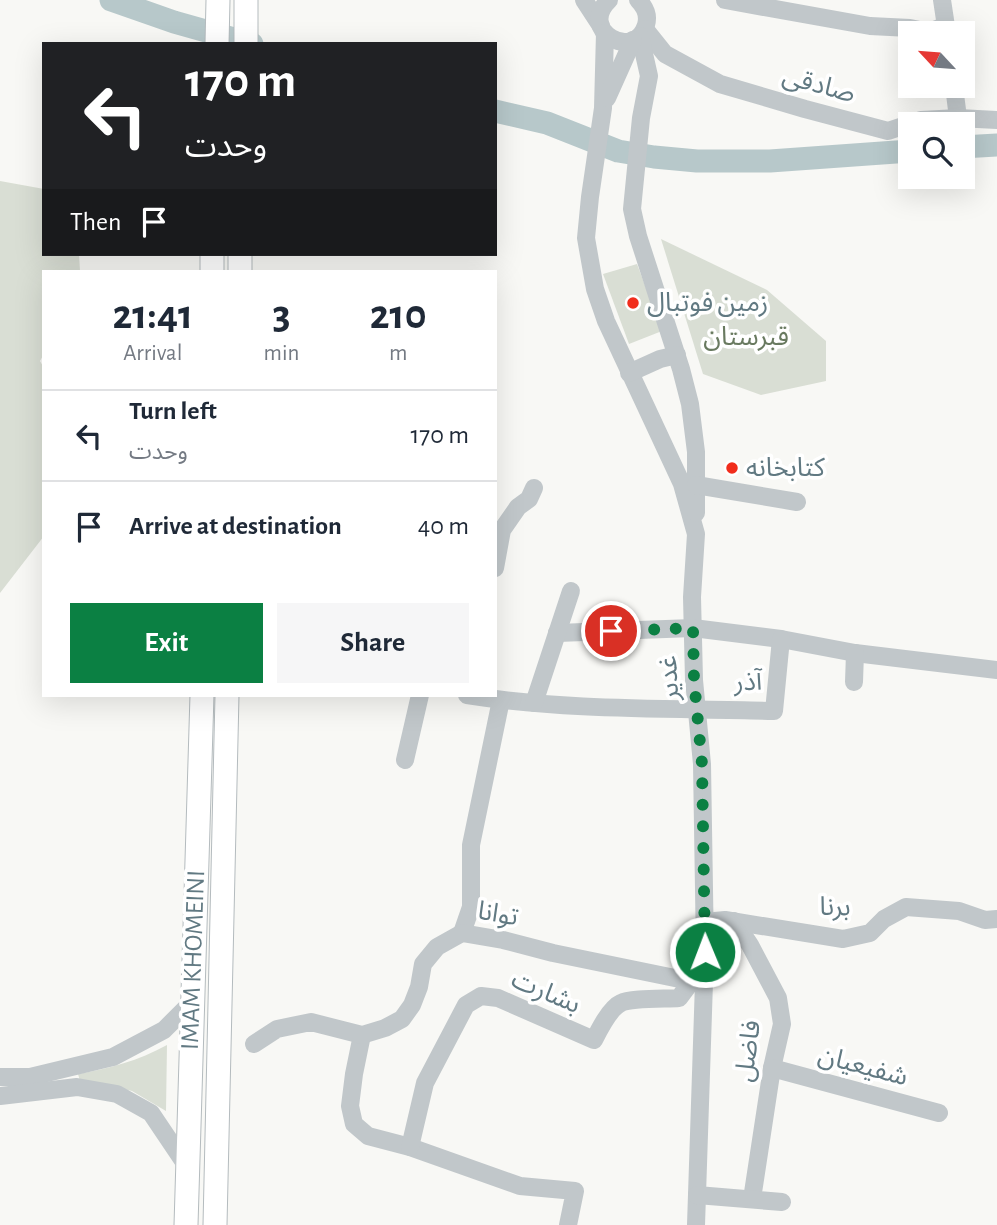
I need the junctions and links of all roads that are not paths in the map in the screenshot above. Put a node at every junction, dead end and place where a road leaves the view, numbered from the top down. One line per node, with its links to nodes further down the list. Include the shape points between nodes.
1 (584, 0): 10 (street)
2 (609, 0): 10 (street, via 601,11)
3 (725, 0): 9 (street)
4 (942, 0): 8 (street)
5 (218, 1): 12 (main road)
6 (643, 2): 11 (street, via 647,22)
7 (246, 6): 13 (main road)
8 (945, 21)
9 (898, 27)
10 (603, 30): 11 (street, via 618,42); 14 (street)
11 (639, 35): 14 (street); 17 (street, صادقی, via 720,84 888,131); 18 (street, via 649,76 632,209)
12 (217, 42)
13 (246, 42)
14 (603, 108): 19 (street, غدیر, via 586,238 595,289)
15 (975, 119): 16 (street, صادقی)
16 (997, 120)
17 (898, 128)
18 (677, 355): 19 (street); 20 (street, via 690,404)
19 (629, 373): 23 (street, غدیر, via 682,484)
20 (696, 485): 22 (street); 23 (street)
21 (534, 488): 24 (street, via 502,530)
22 (797, 502)
23 (696, 534): 26 (street, غدیر)
24 (497, 557)
25 (571, 591): 27 (street)
26 (693, 628): 27 (street); 28 (street); 37 (street, غدیر)
27 (557, 633): 36 (street)
28 (781, 639): 29 (street); 37 (street, آذر, via 774,711)
29 (855, 653): 30 (street); 31 (street)
30 (997, 670)
31 (854, 682)
32 (202, 697): 44 (main road, IMAM KHOMEINI)
33 (227, 697): 53 (main road)
34 (420, 697): 38 (street)
35 (484, 697): 36 (street); 42 (street, via 471,845 471,907)
36 (534, 703): 37 (street)
37 (697, 708): 41 (street, غدیر)
38 (405, 760)
39 (997, 919): 40 (street, برنا, via 906,907 870,933 843,939)
40 (734, 921): 41 (street, برنا); 47 (street, فاضل, via 778,998 782,1024)
41 (705, 922): 43 (street, غدیر)
42 (462, 933): 43 (street, توانا); 45 (street, توانا, via 437,947 424,964 419,988 402,1019)
43 (698, 983): 51 (street, بشارت, via 679,998 620,1003 594,1040 498,998 481,996 466,1005 425,1083); 54 (street, غدیر)
44 (192, 1002): 48 (street, via 164,1030 113,1058 30,1077); 52 (main road, IMAM KHOMEINI)
45 (362, 1035): 46 (street, via 311,1022 277,1030); 51 (street, via 350,1106 354,1124 368,1136)
46 (254, 1044)
47 (772, 1069): 50 (street, شفیعیان); 55 (street, فاضل)
48 (0, 1077)
49 (0, 1096): 52 (street, via 77,1087 117,1094 151,1113)
50 (939, 1113)
51 (410, 1147): 60 (street, via 520,1186 575,1191)
52 (188, 1168): 57 (main road, IMAM KHOMEINI)
53 (216, 1185): 58 (main road); 59 (main road)
54 (697, 1195): 55 (street); 61 (street, غدیر)
55 (752, 1199): 56 (street)
56 (782, 1202)
57 (186, 1225)
58 (215, 1225)
59 (233, 1225)
60 (568, 1225)
61 (696, 1225)

